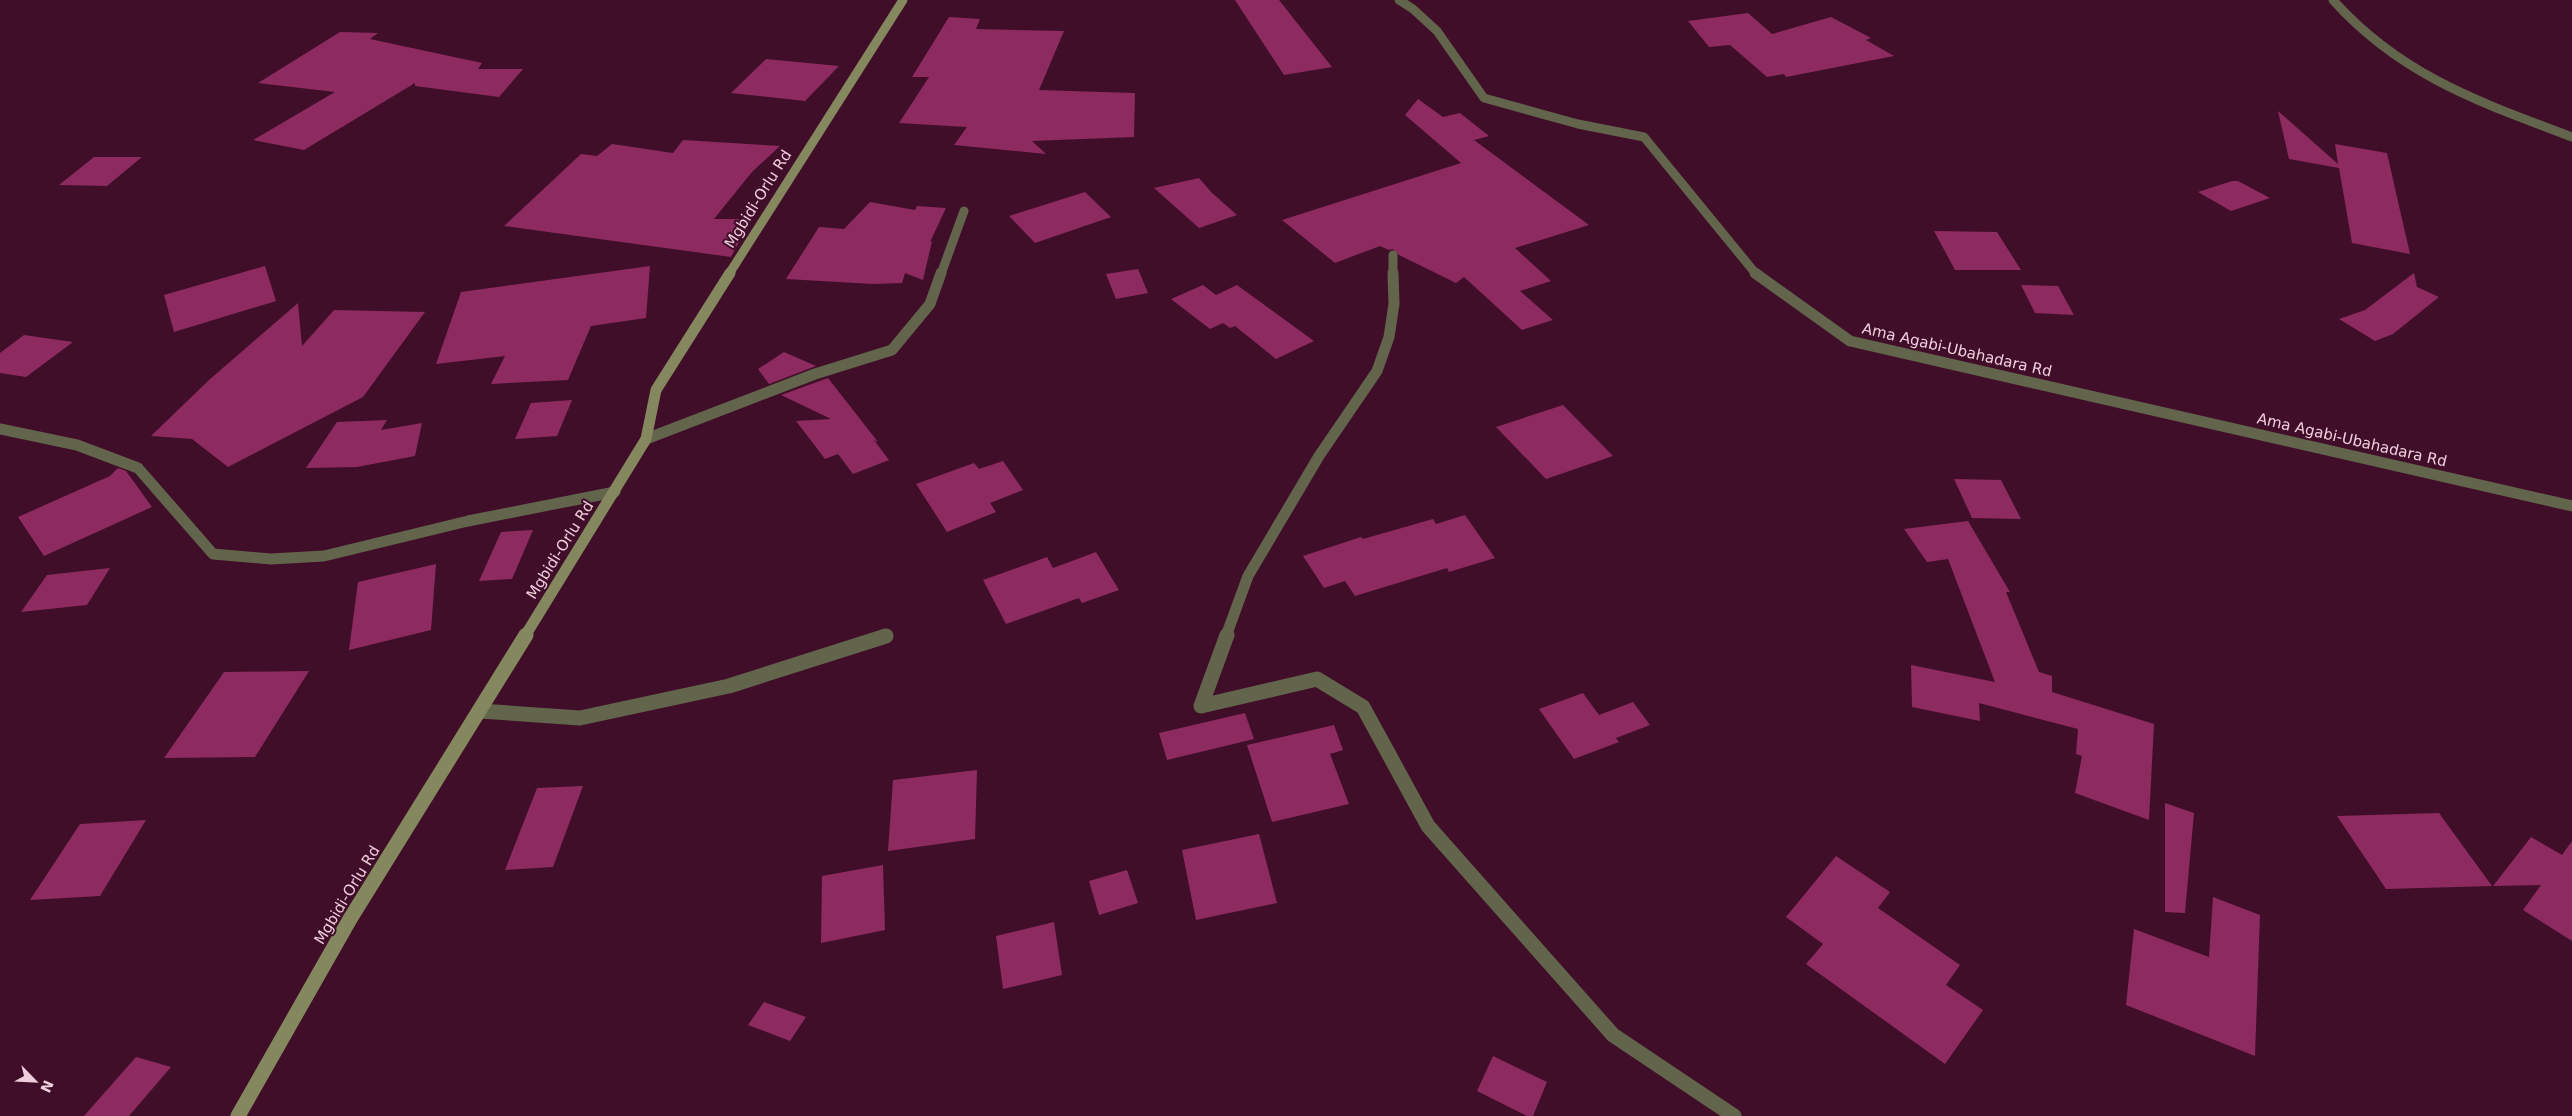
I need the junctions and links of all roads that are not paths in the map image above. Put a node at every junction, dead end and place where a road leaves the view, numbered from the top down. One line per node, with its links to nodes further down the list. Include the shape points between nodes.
1 (903, 0): 8 (main road, Mgbidi-Orlu Rd, via 656,390)
2 (1399, 0): 10 (street, Ama Agabi-Ubahadara Rd, via 1412,7 1451,48 1484,98 1578,124 1644,137 1755,272 1850,342)
3 (2333, 0): 4 (street, via 2350,23 2414,71)
4 (2572, 137)
5 (964, 211): 8 (street, via 930,304 892,350 815,374)
6 (1393, 255): 14 (street, via 1392,321 1377,371 1319,456 1248,576 1201,706 1317,679 1363,708 1428,826 1613,1035)
7 (0, 429): 9 (street, via 77,445 138,468 213,554 270,559 324,556 468,521)
8 (646, 439): 9 (main road, Mgbidi-Orlu Rd)
9 (615, 492): 12 (main road, Mgbidi-Orlu Rd)
10 (2572, 506)
11 (886, 636): 12 (street, via 729,686 580,718)
12 (480, 711): 13 (main road, Mgbidi-Orlu Rd, via 350,919)
13 (238, 1116)
14 (1734, 1116)

